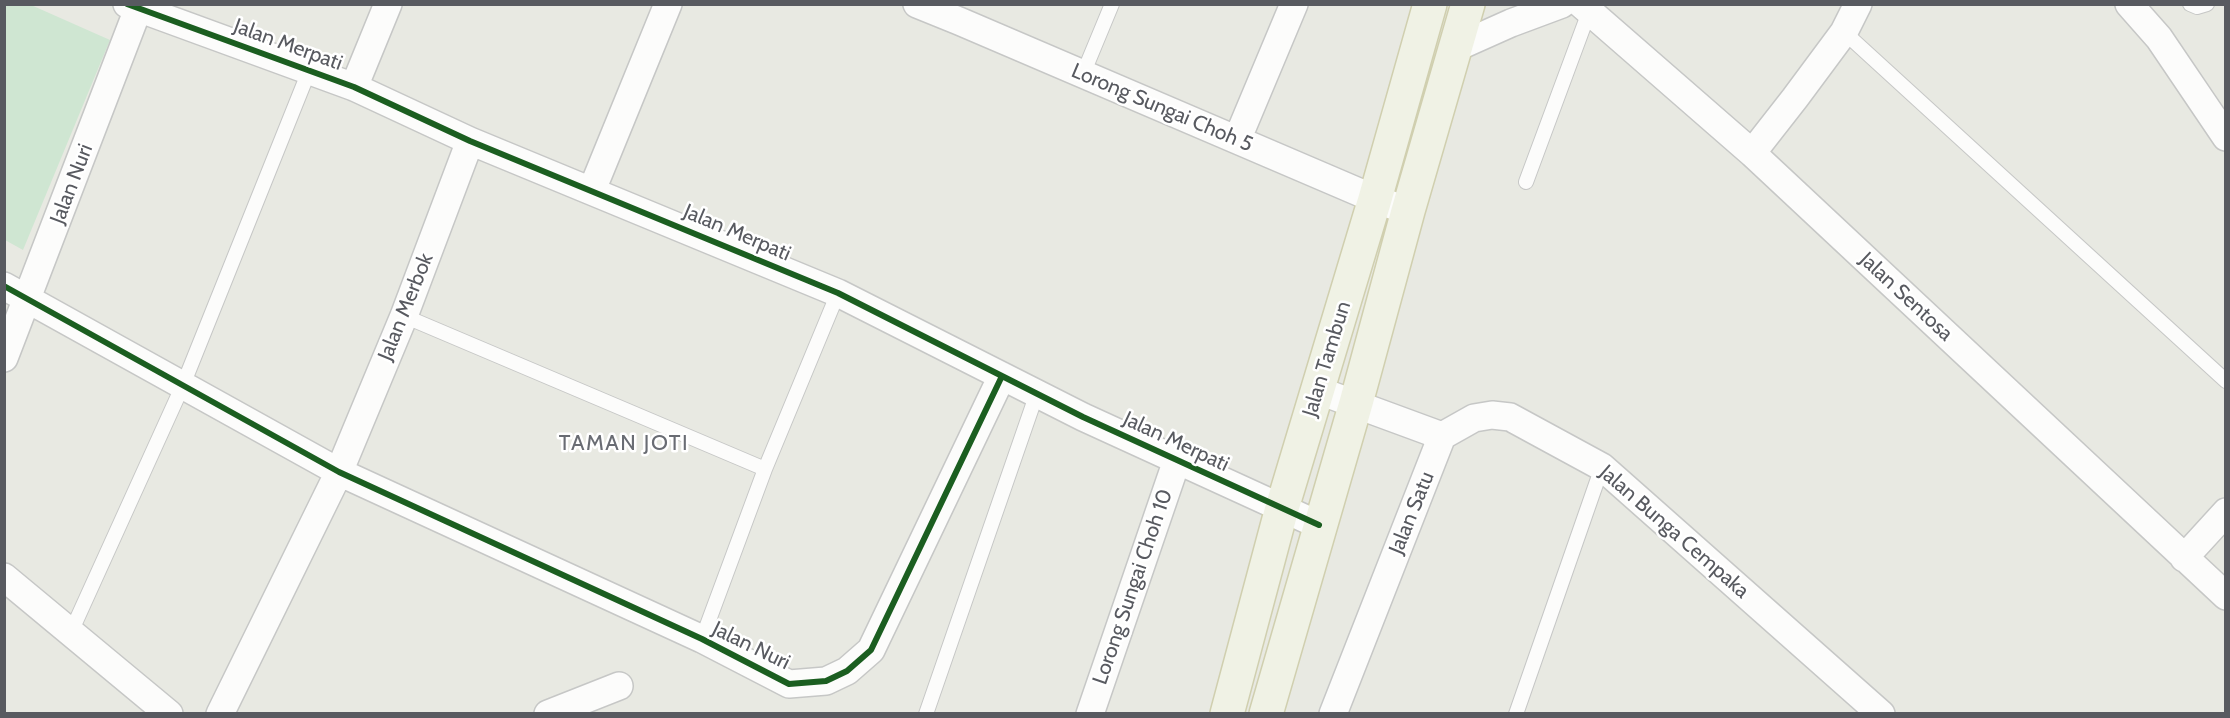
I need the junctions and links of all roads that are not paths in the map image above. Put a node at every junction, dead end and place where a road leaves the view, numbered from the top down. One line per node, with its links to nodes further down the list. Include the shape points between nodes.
1 (388, 4): 20 (street)
2 (668, 4): 26 (street)
3 (917, 4): 15 (street, Lorong Sungai Choh 5)
4 (1112, 4): 19 (lane)
5 (1294, 4): 22 (street)
6 (1430, 4): 27 (main road, Jalan Tambun)
7 (1468, 4): 17 (main road, Jalan Tambun)
8 (1562, 4): 17 (street)
9 (1858, 4): 16 (street)
10 (2129, 4): 21 (street, via 2159,38)
11 (2190, 4): 12 (lane)
12 (2207, 4)
13 (133, 7): 18 (street, Jalan Merpati); 31 (street, Jalan Nuri)
14 (1587, 7): 24 (street, Jalan Sentosa); 25 (lane)
15 (962, 13): 19 (street, Lorong Sungai Choh 5)
16 (1844, 32): 24 (street); 35 (lane)
17 (1455, 48): 28 (main road, Jalan Tambun)
18 (309, 71): 20 (street, Jalan Merpati); 36 (lane)
19 (1083, 74): 22 (street, Lorong Sungai Choh 5)
20 (354, 87): 23 (street, Jalan Merpati)
21 (2226, 137)
22 (1237, 140): 27 (street, Lorong Sungai Choh 5)
23 (470, 141): 26 (street, Jalan Merpati); 32 (street, Jalan Merbok)
24 (1752, 153): 48 (street, Jalan Sentosa)
25 (1526, 182)
26 (592, 190): 30 (street, Jalan Merpati)
27 (1375, 199): 28 (street, Lorong Sungai Choh 5); 37 (main road, Jalan Tambun)
28 (1408, 211): 39 (main road, Jalan Tambun)
29 (4, 286): 31 (street, Jalan Nuri)
30 (838, 293): 34 (street, Jalan Merpati); 43 (lane)
31 (28, 300): 33 (street, Jalan Nuri); 36 (street, Jalan Nuri)
32 (404, 316): 43 (lane); 44 (street, Jalan Merbok)
33 (4, 358)
34 (1002, 376): 38 (street, Jalan Merpati); 52 (street, Jalan Nuri, via 871,650 847,671 826,681 789,684)
35 (2226, 381)
36 (183, 385): 44 (street, Jalan Nuri); 51 (lane)
37 (1317, 390): 39 (street); 45 (main road, Jalan Tambun)
38 (1037, 393): 41 (street, Jalan Merpati); 58 (lane)
39 (1356, 403): 40 (street); 47 (main road, Jalan Tambun)
40 (1442, 436): 42 (street, Jalan Bunga Cempaka, via 1474,418 1510,417); 62 (street, Jalan Satu)
41 (1177, 460): 45 (street, Jalan Merpati); 59 (street, Lorong Sungai Choh 10)
42 (1602, 467): 54 (street, Jalan Bunga Cempaka); 63 (lane)
43 (765, 469): 52 (lane)
44 (339, 472): 52 (street, Jalan Nuri); 56 (street, Jalan Merbok)
45 (1282, 508): 47 (street, Jalan Merpati); 60 (main road, Jalan Tambun)
46 (2226, 512): 48 (street)
47 (1319, 525): 61 (main road, Jalan Tambun)
48 (2184, 558): 50 (street, Jalan Sentosa)
49 (4, 577): 51 (street)
50 (2226, 596)
51 (71, 632): 55 (street)
52 (702, 639)
53 (619, 686): 57 (street)
54 (1870, 710)
55 (169, 714)
56 (220, 714)
57 (548, 714)
58 (926, 714)
59 (1090, 714)
60 (1227, 714)
61 (1266, 714)
62 (1333, 714)
63 (1516, 714)

